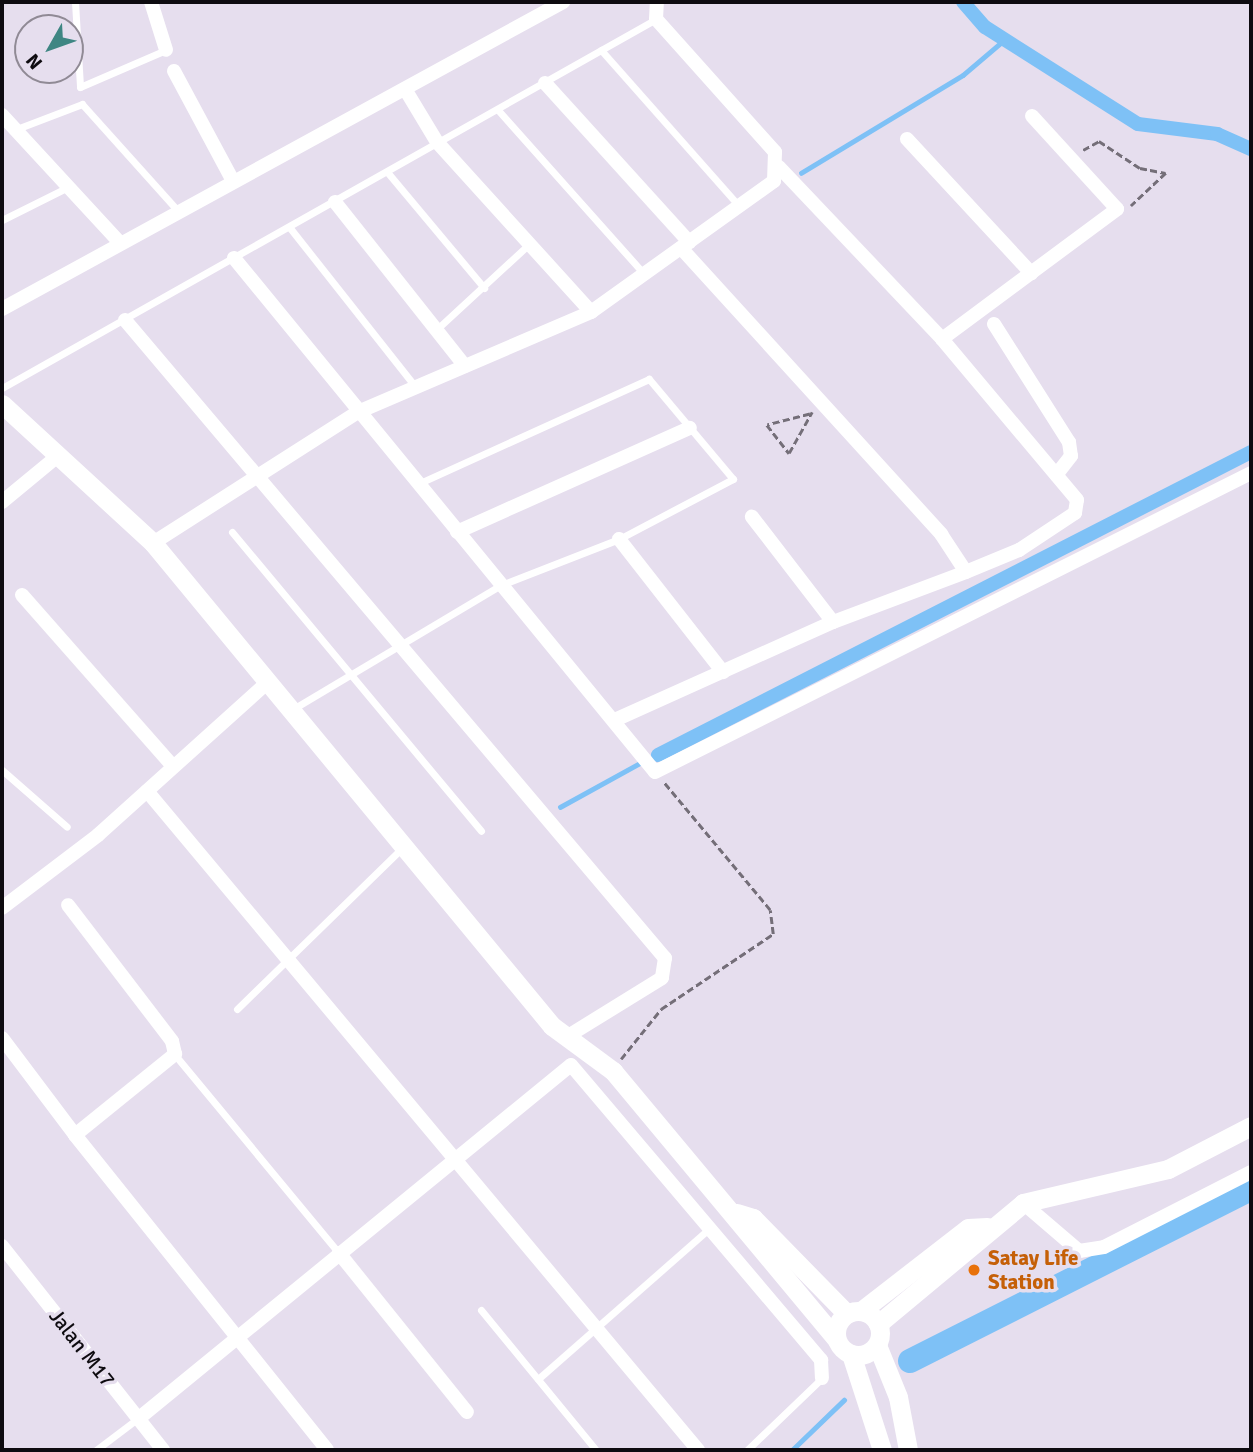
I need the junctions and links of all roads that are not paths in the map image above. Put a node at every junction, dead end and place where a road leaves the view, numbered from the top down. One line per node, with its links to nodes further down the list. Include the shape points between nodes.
1 (75, 2): 7 (lane, via 80,87)
2 (151, 2): 7 (street)
3 (563, 2): 5 (street)
4 (657, 2): 6 (street)
5 (539, 7): 11 (street)
6 (656, 19): 8 (lane); 18 (street, via 775,152)
7 (166, 50)
8 (601, 50): 10 (lane); 23 (lane)
9 (174, 71): 20 (street)
10 (545, 83): 12 (lane); 29 (street)
11 (405, 89): 17 (street); 20 (street)
12 (498, 110): 17 (lane); 32 (lane)
13 (2, 115): 15 (street)
14 (1032, 116): 31 (street, via 1117,209)
15 (6, 134): 21 (street); 24 (lane, via 82,104)
16 (907, 139): 31 (street)
17 (437, 142): 19 (lane); 28 (street)
18 (779, 167): 23 (street, via 774,181); 39 (street)
19 (388, 173): 22 (lane); 33 (lane)
20 (233, 181): 24 (street)
21 (66, 188): 25 (lane); 27 (street)
22 (335, 202): 26 (lane); 38 (street)
23 (739, 206): 29 (street)
24 (178, 211): 27 (street)
25 (2, 220)
26 (290, 228): 30 (lane); 41 (lane)
27 (120, 243): 34 (street)
28 (530, 243): 33 (lane); 35 (street)
29 (685, 245): 32 (street); 57 (street, via 941,534)
30 (234, 258): 36 (lane); 44 (street)
31 (1031, 273): 39 (street)
32 (644, 275): 35 (street)
33 (484, 288): 38 (lane)
34 (2, 309)
35 (591, 312): 40 (street)
36 (125, 320): 42 (lane); 49 (street)
37 (994, 324): 48 (street, via 1069,442 1071,456)
38 (437, 329): 40 (street)
39 (942, 340): 48 (street)
40 (465, 366): 41 (street)
41 (415, 386): 44 (street)
42 (2, 388)
43 (2, 404): 46 (street)
44 (358, 412): 49 (street); 50 (street)
45 (690, 428): 50 (lane, via 649,379); 54 (street); 55 (lane, via 733,479)
46 (59, 455): 51 (street); 56 (street)
47 (1251, 472): 66 (street, via 655,772)
48 (1056, 475): 57 (street, via 1077,500 1075,513 1019,550)
49 (258, 476): 56 (street); 61 (street)
50 (417, 484): 54 (street)
51 (2, 502)
52 (752, 517): 60 (street)
53 (232, 532): 63 (lane)
54 (457, 532): 58 (street)
55 (620, 539): 58 (lane); 62 (street)
56 (153, 543): 64 (street)
57 (965, 572): 60 (street)
58 (501, 585): 61 (lane); 66 (street)
59 (22, 594): 67 (street)
60 (833, 622): 62 (street)
61 (400, 641): 63 (lane); 78 (street, via 665,958 662,978)
62 (723, 672): 66 (street)
63 (345, 673): 65 (lane); 71 (lane)
64 (269, 681): 65 (street); 67 (street)
65 (292, 709): 72 (street)
66 (617, 719)
67 (173, 766): 69 (street)
68 (2, 770): 70 (lane)
69 (148, 791): 74 (street); 75 (street)
70 (67, 827)
71 (481, 831)
72 (404, 845): 75 (lane); 78 (street)
73 (68, 905): 79 (street, via 172,1041)
74 (2, 908)
75 (286, 961): 76 (lane); 82 (street)
76 (237, 1009)
77 (2, 1038): 81 (street)
78 (565, 1038): 85 (street, via 613,1071)
79 (175, 1054): 81 (street); 89 (lane)
80 (1251, 1126): 84 (street, via 1168,1169)
81 (75, 1135): 94 (street)
82 (454, 1155): 86 (street, via 571,1065); 89 (street); 93 (street)
83 (1251, 1172): 84 (street, via 1104,1247 1079,1251)
84 (1023, 1203): 87 (street)
85 (737, 1213): 91 (street, via 753,1218); 95 (street, via 741,1231)
86 (711, 1227): 93 (lane); 98 (street, via 821,1360)
87 (987, 1227): 91 (street, via 968,1228); 92 (street, via 978,1244)
88 (2, 1246): 101 (street, Jalan M17)
89 (338, 1253): 94 (street); 100 (street)
90 (481, 1310): 99 (lane)
91 (854, 1312): 92 (street); 95 (street)
92 (878, 1324): 96 (street)
93 (597, 1326): 99 (lane); 106 (street)
94 (240, 1336): 101 (street); 104 (street)
95 (836, 1339): 97 (street)
96 (877, 1345): 97 (street, via 866,1354); 109 (street, via 898,1397)
97 (851, 1354): 108 (street)
98 (822, 1378): 107 (lane)
99 (538, 1379): 105 (lane)
100 (467, 1412)
101 (138, 1419): 102 (lane); 103 (street, Jalan M17)
102 (96, 1450)
103 (163, 1450)
104 (327, 1450)
105 (596, 1450)
106 (698, 1450)
107 (747, 1450)
108 (882, 1450)
109 (908, 1450)

